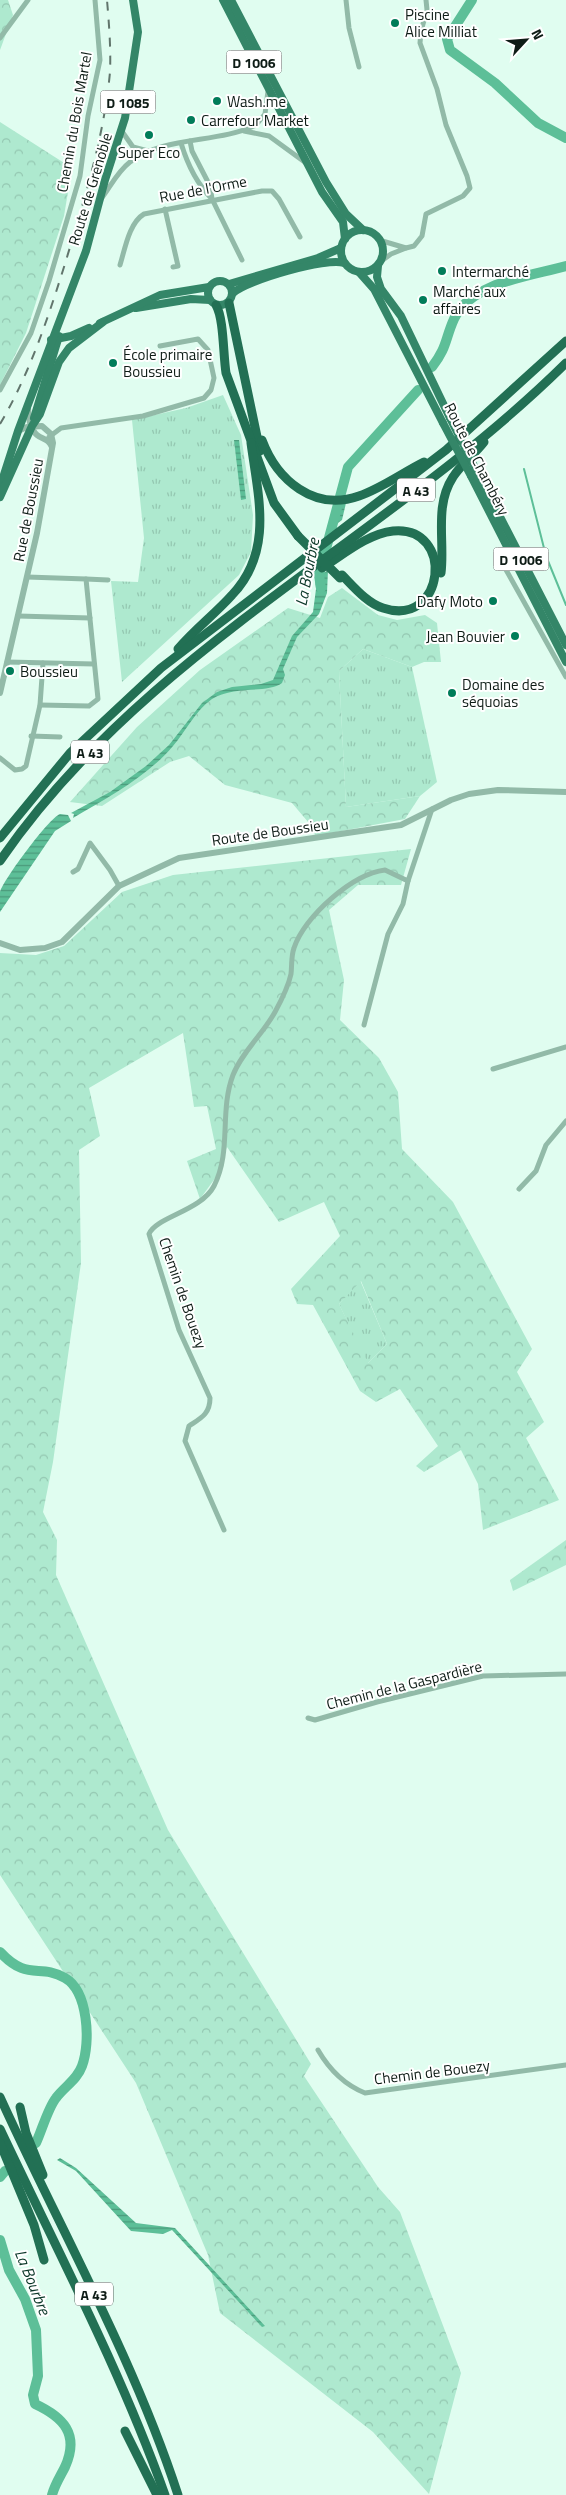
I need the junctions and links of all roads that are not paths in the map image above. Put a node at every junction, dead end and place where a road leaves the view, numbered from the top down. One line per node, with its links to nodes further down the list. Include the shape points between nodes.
1 (28, 0): 8 (street)
2 (95, 0): 43 (street, Chemin du Bois Martel, via 100,60 80,176 31,333)
3 (134, 0): 11 (main road, Route de Grenoble / D 1085, via 138,32)
4 (223, 0): 10 (main road, D 1006)
5 (231, 0): 20 (main road, D 1006, via 326,182 346,214)
6 (426, 0): 25 (street, via 420,43 470,188 463,196 426,214 422,236 414,246)
7 (348, 1): 9 (street, via 349,28)
8 (0, 38)
9 (359, 67)
10 (268, 88): 12 (street, via 268,105 261,120 250,128); 16 (main road, D 1006)
11 (121, 130): 15 (street, via 133,147); 18 (main road, Route de Grenoble / D 1085)
12 (236, 131): 13 (street); 16 (street, via 269,136)
13 (190, 141): 14 (street); 17 (street, via 210,186)
14 (181, 143): 15 (street); 17 (street, via 203,190)
15 (148, 151): 18 (street, via 116,176)
16 (308, 164): 22 (main road, D 1006, via 326,200 343,222)
17 (212, 199): 19 (street, Rue de l'Orme); 21 (street, Rue de l'Orme, via 272,191); 26 (street)
18 (100, 201): 39 (main road, Route de Grenoble / D 1085)
19 (165, 209): 29 (street, Rue de l'Orme, via 137,218); 30 (street, via 178,266)
20 (363, 230): 22 (main road, via 353,232); 23 (main road)
21 (300, 237)
22 (345, 239): 24 (main road)
23 (379, 240): 25 (street); 28 (main road, via 383,254)
24 (341, 248): 27 (main road); 32 (main road, via 333,254)
25 (406, 248): 28 (street)
26 (242, 260)
27 (344, 263): 31 (main road); 34 (main road, via 330,261 261,278)
28 (379, 264): 31 (main road); 46 (main road, Route de Chambéry / D 1006, via 377,277 381,289 401,316)
29 (120, 265)
30 (173, 268)
31 (359, 272): 46 (main road, Route de Chambéry / D 1006, via 374,289)
32 (228, 284): 33 (main road, via 216,281); 34 (main road)
33 (209, 287): 35 (main road); 37 (main road, via 160,295)
34 (233, 293): 36 (main road)
35 (213, 302): 36 (main road); 37 (main road, via 191,299); 53 (highway, via 220,314 226,373)
36 (229, 303): 47 (highway)
37 (129, 309): 38 (main road)
38 (102, 322): 39 (main road); 45 (main road, via 69,348 60,362)
39 (55, 340): 44 (main road, Route de Grenoble / D 1085); 51 (main road, Route de Grenoble / D 1085)
40 (566, 341): 54 (highway, A 43)
41 (160, 346): 52 (street, via 198,339 204,344 214,378 211,390 204,398 143,416 61,428)
42 (566, 363): 49 (highway, A 43)
43 (0, 390)
44 (28, 406): 50 (main road, Route de Grenoble / D 1085); 51 (street)
45 (40, 414): 48 (main road); 51 (main road)
46 (447, 421): 55 (main road, Route de Chambéry / D 1006, bridge)
47 (255, 425): 54 (highway, via 271,461 286,480 311,496 331,500 348,499 372,491); 58 (highway, via 259,450 274,497)
48 (42, 426): 51 (street); 52 (street)
49 (494, 430): 60 (highway, A 43); 62 (highway, via 461,466 445,492 439,584 425,605 404,615 383,612 367,604)
50 (18, 431): 51 (street); 56 (main road, D 1085)
51 (32, 432): 52 (street, Rue de Boussieu); 56 (main road, D 1085)
52 (49, 437): 61 (street, Rue de Boussieu, via 52,448 49,477)
53 (251, 442): 58 (highway, via 274,503); 72 (highway, via 260,516 260,540 253,567 232,596 188,636)
54 (446, 450): 72 (highway, A 43)
55 (474, 474): 67 (main road, Route de Chambéry / D 1006); 70 (main road, Route de Chambéry / D 1006)
56 (2, 484): 57 (main road, D 1085)
57 (0, 498)
58 (299, 535): 62 (highway, bridge)
59 (496, 552): 73 (street)
60 (312, 571): 62 (highway, via 381,534 404,531 417,536 429,547 435,560 434,585 426,599 406,610 382,608); 82 (highway, A 43, via 171,676 103,738 60,784)
61 (26, 574): 63 (street); 65 (street, Rue de Boussieu)
62 (341, 576)
63 (86, 579): 64 (street); 66 (street)
64 (108, 580)
65 (18, 616): 66 (street); 68 (street, Rue de Boussieu)
66 (90, 618): 71 (street)
67 (566, 646)
68 (7, 662): 69 (street); 74 (street, Rue de Boussieu)
69 (43, 662): 71 (street); 75 (street)
70 (566, 662)
71 (94, 664): 75 (street, via 98,699 89,706)
72 (161, 668): 81 (highway, A 43, via 70,753)
73 (566, 677)
74 (0, 694)
75 (40, 705): 76 (street)
76 (31, 736): 77 (street); 78 (street, via 26,766 22,770 15,770)
77 (60, 737)
78 (0, 758)
79 (566, 792): 80 (street, Route de Boussieu, via 498,790 469,794)
80 (432, 809): 84 (street); 85 (street, Route de Boussieu, via 401,825 179,858)
81 (0, 838)
82 (0, 861)
83 (72, 872): 85 (street, via 78,869 90,843)
84 (408, 881): 87 (street, via 403,904 388,934); 92 (street, Chemin de Bouezy, via 385,870 376,871 337,892 298,938 293,949 291,975 274,1015 233,1075 224,1134 223,1166 214,1186 200,1203 157,1226 150,1234 179,1330 210,1398 206,1414 189,1426 184,1441)
85 (118, 886): 86 (street, Route de Boussieu, via 62,942 45,948 20,950)
86 (0, 943)
87 (364, 1025)
88 (566, 1047): 89 (street)
89 (493, 1069)
90 (566, 1121): 91 (street, via 546,1145 536,1171)
91 (518, 1189)
92 (224, 1530)
93 (566, 1674): 94 (street, Chemin de la Gaspardière, via 482,1676 315,1720)
94 (308, 1718)
95 (318, 2050): 96 (street, Chemin de Bouezy, via 342,2079 365,2093)
96 (566, 2065)
97 (0, 2097): 102 (highway, A 43)
98 (20, 2107): 102 (highway, via 30,2144)
99 (0, 2129): 105 (highway, A 43, via 108,2355)
100 (0, 2142): 101 (highway, via 28,2209)
101 (44, 2260)
102 (88, 2281): 106 (highway, A 43, via 145,2407)
103 (125, 2430): 104 (highway)
104 (157, 2495)
105 (165, 2495)
106 (178, 2495)

